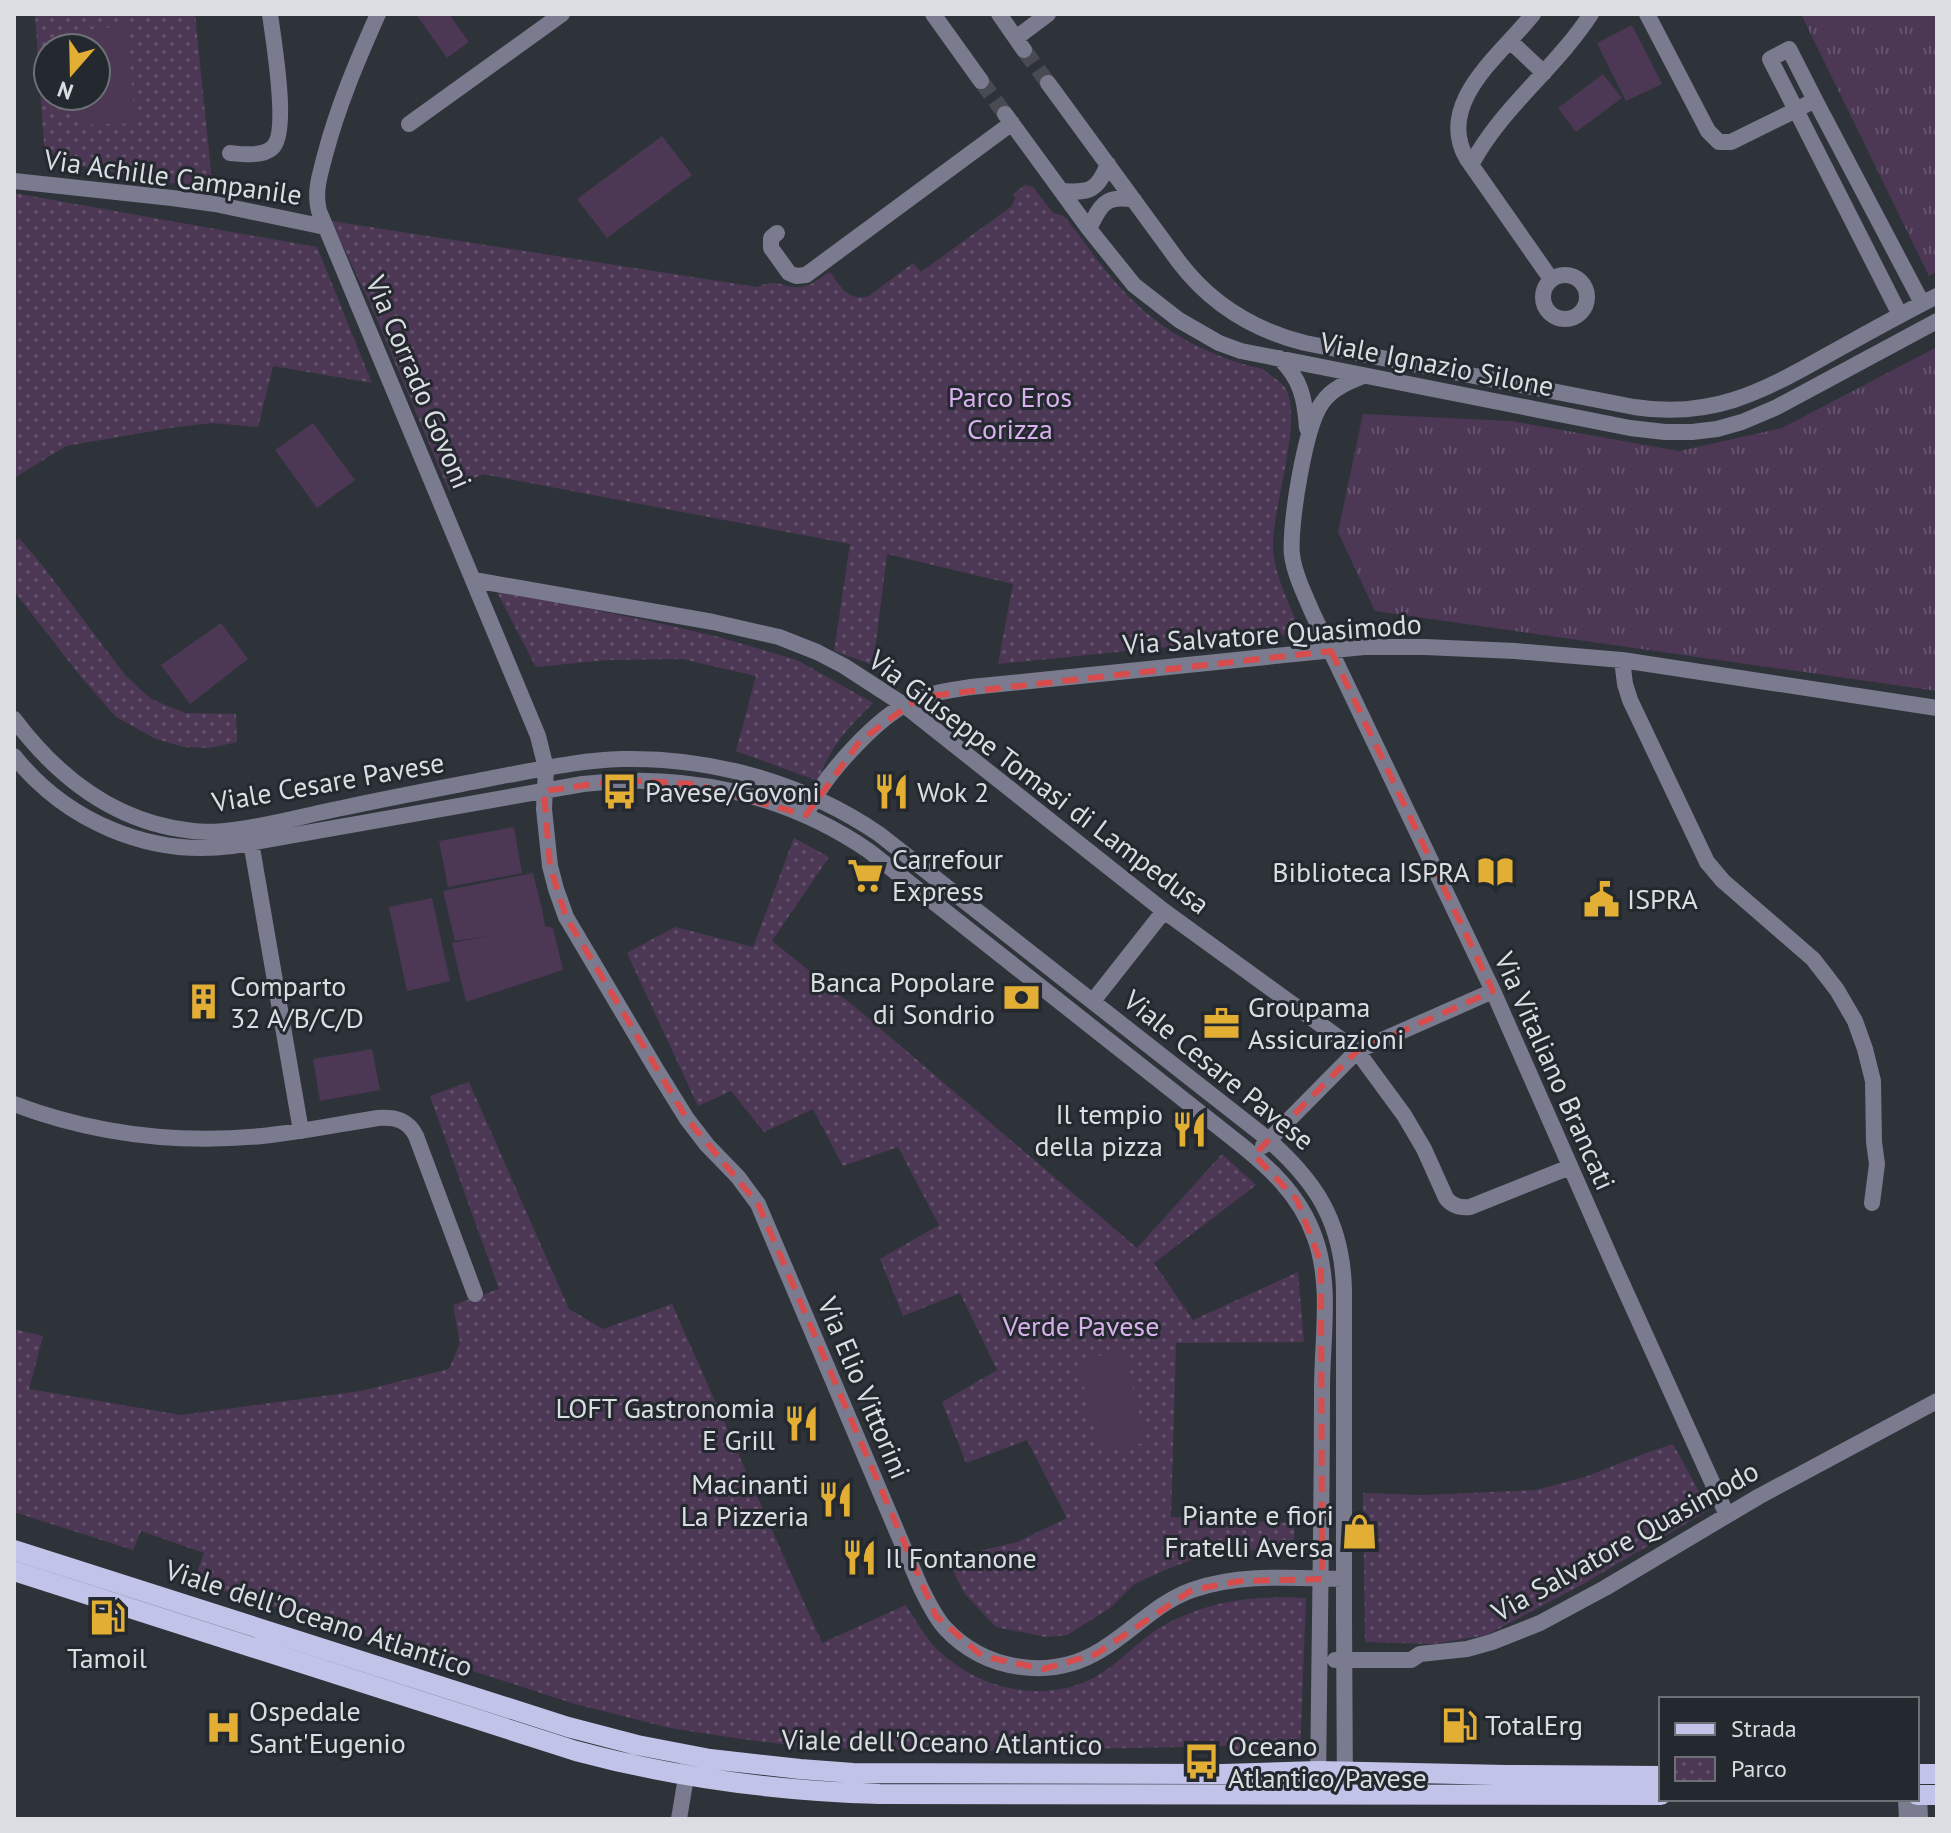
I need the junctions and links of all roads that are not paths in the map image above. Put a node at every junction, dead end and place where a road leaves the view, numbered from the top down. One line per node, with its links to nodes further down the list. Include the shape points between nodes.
1 (270, 14): 17 (street, via 279,138 266,152)
2 (378, 14): 23 (street, Via Corrado Govoni, via 345,90 318,182 316,201)
3 (562, 14): 16 (street)
4 (933, 14): 12 (street)
5 (999, 14): 6 (street, via 1020,44)
6 (1048, 14)
7 (1533, 14): 10 (street)
8 (1591, 14): 11 (street)
9 (1647, 14): 15 (street, via 1711,135 1723,143)
10 (1510, 41): 11 (street); 19 (street, via 1465,99 1458,140)
11 (1544, 73): 19 (street)
12 (981, 81)
13 (1048, 83): 18 (street, Viale Ignazio Silone)
14 (1815, 100): 15 (street); 15 (street, via 1789,49 1770,59); 27 (street)
15 (1796, 110): 28 (street)
16 (409, 124)
17 (230, 153)
18 (1108, 164): 21 (street, via 1094,189); 22 (street, Viale Ignazio Silone)
19 (1471, 165): 26 (street)
20 (14, 181): 23 (street, Via Achille Campanile, via 215,204)
21 (1061, 191): 24 (street, Viale Ignazio Silone); 25 (street, Viale Ignazio Silone, via 1008,118 806,275 789,273 770,245)
22 (1134, 200): 24 (street, via 1108,200); 28 (street, Viale Ignazio Silone, via 1196,283 1264,330 1305,343 1634,407 1685,409 1742,398)
23 (325, 227): 33 (street, Via Corrado Govoni)
24 (1089, 229): 30 (street, Viale Ignazio Silone, via 1134,285 1179,320 1233,349)
25 (777, 233)
26 (1551, 279)
27 (1930, 300): 28 (street, Viale Ignazio Silone)
28 (1900, 315)
29 (1937, 321): 31 (street, Viale Ignazio Silone, via 1764,413 1703,431 1630,428)
30 (1279, 358): 31 (street, Viale Ignazio Silone); 32 (street, via 1301,388)
31 (1363, 376): 32 (street, via 1322,402)
32 (1308, 437): 34 (street, Via Vitaliano Brancati, via 1292,553 1298,580)
33 (474, 580): 36 (street, Via Giuseppe Tomasi di Lampedusa, via 779,637 832,659); 40 (street, Via Corrado Govoni)
34 (1331, 651): 35 (street, Via Salvatore Quasimodo, via 1442,647); 36 (street, Via Salvatore Quasimodo, via 971,687); 48 (street, Via Vitaliano Brancati)
35 (1622, 660): 37 (street, Via Salvatore Quasimodo); 56 (street, via 1630,700 1707,862 1813,959 1855,1021 1874,1091 1877,1170)
36 (904, 705): 42 (street, Via Salvatore Quasimodo, via 860,741); 45 (street, Via Giuseppe Tomasi di Lampedusa)
37 (1937, 708)
38 (16, 726): 40 (street, Viale Cesare Pavese, via 52,764 106,805 194,832 230,830)
39 (14, 756): 44 (street, Viale Cesare Pavese, via 53,796 117,832 182,847)
40 (546, 768): 41 (street); 42 (street, Viale Cesare Pavese, via 618,759 663,760 747,774)
41 (544, 791): 43 (street, Viale Cesare Pavese, via 622,780 693,784 751,795); 44 (street, Viale Cesare Pavese); 62 (street, Via Elio Vittorini, via 550,866 566,917 687,1119 758,1204 920,1586 944,1627 974,1651 1002,1664 1055,1667 1096,1654 1152,1611 1198,1588 1254,1579)
42 (815, 798): 43 (street, Via Salvatore Quasimodo); 46 (street, Viale Cesare Pavese, via 879,834)
43 (806, 815): 47 (street, Viale Cesare Pavese, via 869,851)
44 (251, 842): 52 (street)
45 (1164, 911): 49 (street); 50 (street, Via Giuseppe Tomasi di Lampedusa)
46 (1055, 971): 47 (street); 49 (street, Viale Cesare Pavese)
47 (1043, 988): 54 (street, Viale Cesare Pavese)
48 (1493, 991): 50 (street); 55 (street, Via Vitaliano Brancati)
49 (1093, 1001): 53 (street, Viale Cesare Pavese)
50 (1357, 1051): 53 (street); 55 (street, Via Giuseppe Tomasi di Lampedusa, via 1404,1115 1452,1204 1470,1207)
51 (14, 1104): 52 (street, via 78,1124 148,1136 223,1138)
52 (301, 1131): 57 (street, via 378,1118 407,1123)
53 (1269, 1139): 54 (street); 63 (street, Viale Cesare Pavese, via 1314,1187 1342,1257)
54 (1254, 1155): 62 (street, Viale Cesare Pavese, via 1297,1200 1321,1263)
55 (1570, 1167): 59 (street, Via Vitaliano Brancati)
56 (1872, 1203)
57 (475, 1294)
58 (1937, 1401): 59 (street, Via Salvatore Quasimodo)
59 (1727, 1515): 65 (street, Via Salvatore Quasimodo, via 1584,1599 1509,1636 1411,1660)
60 (14, 1550): 66 (main road, Viale dell'Oceano Atlantico)
61 (14, 1571): 66 (main road, Viale dell'Oceano Atlantico, via 576,1751)
62 (1322, 1579): 63 (street, Via Elio Vittorini); 64 (street, Viale Cesare Pavese)
63 (1344, 1579): 65 (street, Viale Cesare Pavese)
64 (1319, 1660): 65 (street, Via Salvatore Quasimodo); 67 (street, Viale Cesare Pavese)
65 (1344, 1660): 68 (street, Viale Cesare Pavese)
66 (688, 1766): 67 (main road, Viale dell'Oceano Atlantico, via 853,1773); 70 (main road, Viale dell'Oceano Atlantico, via 741,1784 846,1793); 75 (street)
67 (1318, 1771): 68 (main road, Viale dell'Oceano Atlantico); 70 (street, Viale Cesare Pavese)
68 (1345, 1772): 69 (main road, Viale dell'Oceano Atlantico); 71 (street, Viale Cesare Pavese)
69 (1659, 1776)
70 (1318, 1795): 71 (main road, Viale dell'Oceano Atlantico)
71 (1345, 1795): 72 (main road, Viale dell'Oceano Atlantico)
72 (1659, 1795)
73 (1920, 1796): 77 (street)
74 (1917, 1801): 76 (street)
75 (679, 1819)
76 (1907, 1819)
77 (1920, 1819)

